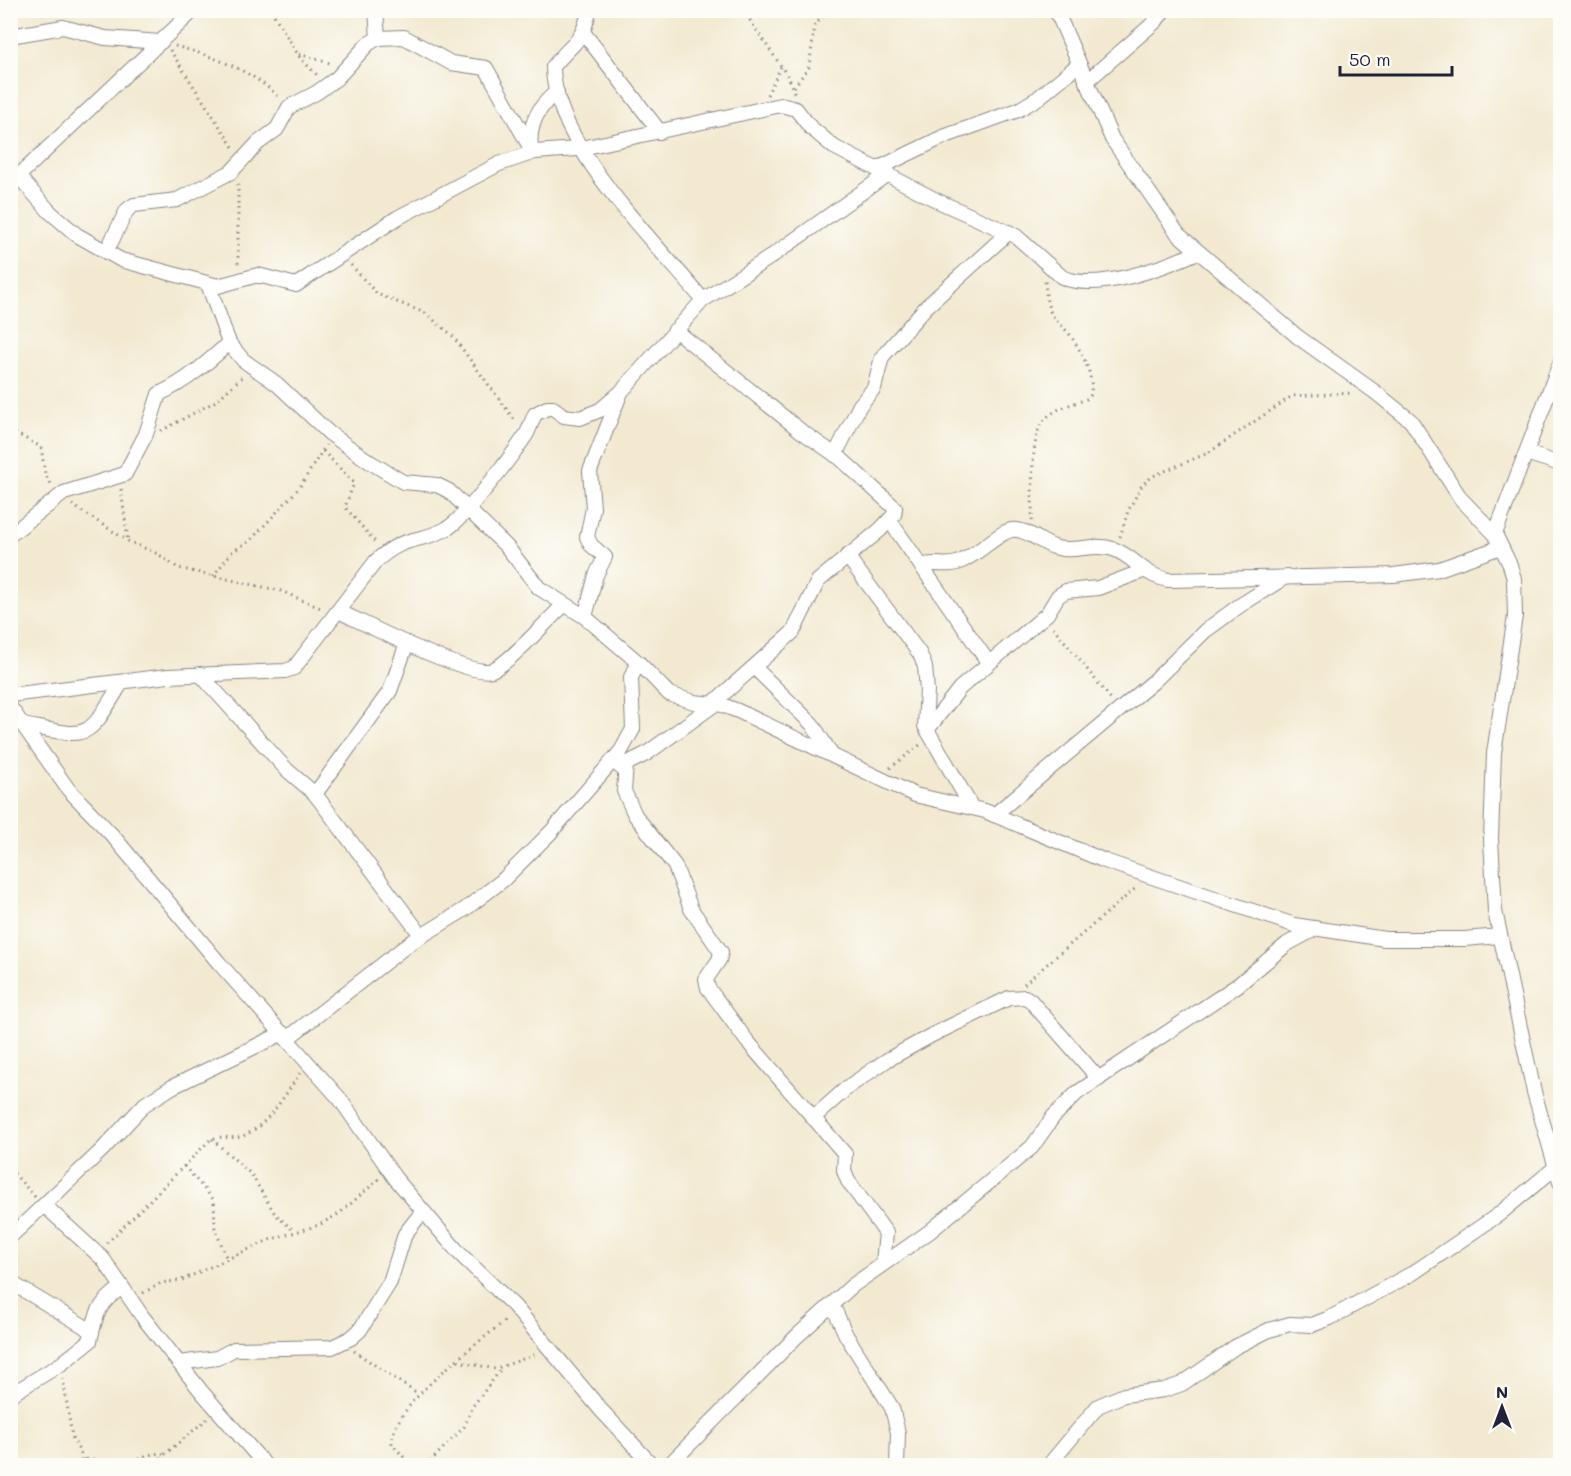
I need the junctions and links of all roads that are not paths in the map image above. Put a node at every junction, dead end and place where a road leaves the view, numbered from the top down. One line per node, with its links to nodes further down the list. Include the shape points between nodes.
1 (194, 10): 9 (street)
2 (376, 10): 8 (street)
3 (589, 10): 6 (street)
4 (1056, 10): 10 (street)
5 (1164, 10): 11 (street)
6 (583, 32): 12 (street, via 553,67); 13 (street)
7 (10, 36): 9 (street, via 63,27 105,38)
8 (378, 38): 15 (street, via 404,37 451,63 486,68); 19 (street, via 328,85 289,107 277,129 258,143 241,164 177,200 134,205 127,210)
9 (162, 42): 17 (street)
10 (1078, 65): 11 (street); 16 (street, via 1018,110 892,159)
11 (1086, 82): 20 (street, via 1112,140 1178,234)
12 (557, 92): 14 (street); 15 (street, via 536,116)
13 (660, 132): 14 (street); 16 (street, via 781,105 796,109 834,147)
14 (582, 148): 15 (street); 22 (street, via 613,195)
15 (531, 150): 21 (street, via 425,202 296,285 258,275 224,286)
16 (884, 171): 18 (street, via 940,202); 22 (street, via 770,258)
17 (15, 180): 19 (street, via 77,235)
18 (1009, 232): 20 (street, via 1070,281 1138,274); 28 (street, via 926,307 882,357 874,388 860,405)
19 (106, 252): 21 (street, via 121,260)
20 (1197, 252): 33 (street, via 1298,337 1411,421 1461,499)
21 (208, 284): 24 (street)
22 (703, 300): 23 (street)
23 (675, 330): 26 (street); 28 (street)
24 (229, 342): 30 (street, via 236,353 333,435 403,482 444,487); 32 (street, via 207,365 159,394 130,468 121,478 77,487)
25 (1560, 363): 27 (street)
26 (621, 392): 30 (street, via 600,410 580,418 564,416 553,408 540,410); 40 (street, via 591,465 593,508 587,537 605,557)
27 (1526, 453): 29 (street); 33 (street)
28 (835, 455): 31 (street, via 894,505 896,511)
29 (1560, 464)
30 (467, 511): 38 (street, via 507,547 539,588); 39 (street, via 448,528 407,540 385,553)
31 (890, 521): 34 (street); 35 (street)
32 (10, 535)
33 (1498, 541): 37 (street, via 1439,569 1394,575); 60 (street, via 1514,579 1515,616 1494,753 1491,839)
34 (848, 556): 44 (street, via 818,581 793,632); 51 (street, via 921,654 926,667)
35 (921, 566): 36 (street, via 958,563 1012,530 1061,549 1116,550); 42 (street)
36 (1143, 571): 37 (street, via 1168,580); 42 (street, via 1098,588 1066,591 1044,617)
37 (1287, 576): 57 (street, via 1205,631 1120,710)
38 (564, 605): 40 (street); 41 (street, via 491,670 478,671)
39 (337, 613): 41 (street); 45 (street, via 294,668)
40 (585, 617): 43 (street)
41 (407, 643): 55 (street, via 390,691)
42 (988, 662): 51 (street, via 950,699)
43 (639, 663): 48 (street, via 669,694); 54 (street, via 631,677 633,729)
44 (755, 668): 48 (street); 52 (street, via 812,724)
45 (200, 674): 46 (street); 55 (street, via 287,770)
46 (122, 682): 47 (street); 50 (street, via 101,717 87,731 76,735)
47 (10, 695)
48 (714, 704): 52 (street, via 738,711); 53 (street, via 646,754)
49 (10, 707): 50 (street)
50 (23, 725): 61 (street, via 68,789)
51 (929, 733): 56 (street)
52 (832, 755): 56 (street, via 915,795)
53 (626, 764): 54 (street); 63 (street, via 624,791 635,816 675,866 691,909 721,952 706,979 708,988)
54 (600, 778): 59 (street, via 503,880 465,910)
55 (315, 794): 59 (street)
56 (972, 808): 57 (street)
57 (994, 815): 58 (street, via 1150,876)
58 (1315, 929): 60 (street, via 1385,939); 62 (street)
59 (421, 935): 61 (street)
60 (1500, 936): 64 (street, via 1534,1092)
61 (286, 1036): 66 (street, via 172,1087 145,1104); 67 (street, via 340,1099)
62 (1099, 1079): 63 (street, via 1030,1000 1009,998 887,1060); 69 (street, via 1062,1108 1032,1147 929,1232)
63 (813, 1118): 69 (street, via 845,1154 848,1181 886,1233)
64 (1556, 1167): 65 (street); 80 (street, via 1498,1215 1413,1273 1322,1323 1290,1324 1269,1330 1235,1347 1182,1384 1124,1395 1098,1406)
65 (1560, 1182)
66 (45, 1206): 68 (street); 71 (street, via 97,1254)
67 (423, 1211): 74 (street, via 405,1234 390,1281 375,1307 360,1330 343,1343 313,1349 234,1349 217,1358); 77 (street, via 517,1310)
68 (10, 1237)
69 (883, 1263): 72 (street)
70 (10, 1282): 73 (street)
71 (122, 1287): 73 (street, via 102,1302); 74 (street)
72 (832, 1304): 78 (street); 79 (street, via 846,1335 892,1408 898,1433)
73 (92, 1331): 75 (street, via 90,1341 62,1364)
74 (179, 1363): 76 (street)
75 (10, 1395)
76 (266, 1466)
77 (653, 1466)
78 (668, 1466)
79 (897, 1466)
80 (1048, 1466)

